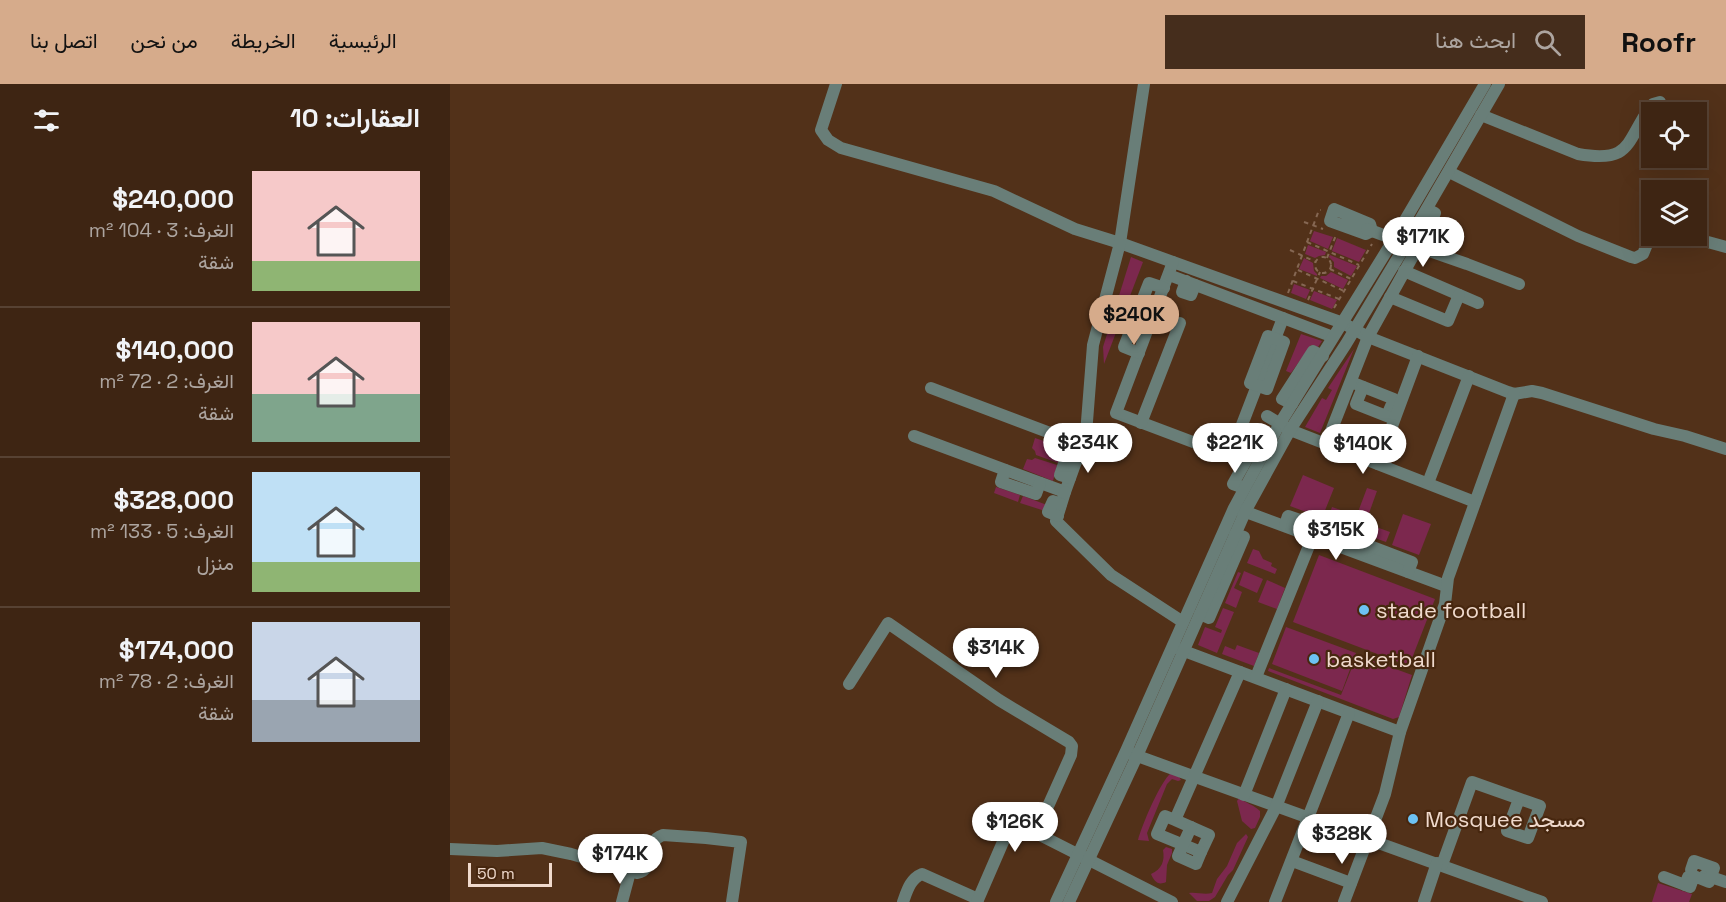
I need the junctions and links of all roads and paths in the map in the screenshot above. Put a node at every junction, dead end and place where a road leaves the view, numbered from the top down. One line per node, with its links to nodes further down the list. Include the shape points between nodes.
1 (836, 84): 14 (street, via 821,130 841,148 994,191 1061,224)
2 (1144, 84): 14 (street)
3 (1485, 84): 11 (street)
4 (1499, 84): 5 (street)
5 (1481, 115): 6 (street, via 1564,150 1592,157 1620,152); 7 (street)
6 (1641, 122)
7 (1449, 172): 8 (street); 15 (street, via 1578,236 1631,257 1643,254)
8 (1427, 209): 16 (street, via 1435,213); 48 (street)
9 (1329, 215): 10 (street); 12 (path); 19 (path)
10 (1375, 232): 11 (street); 24 (path)
11 (1394, 239): 47 (street)
12 (1306, 242): 19 (path); 20 (path)
13 (1707, 242): 17 (street)
14 (1120, 243): 22 (street); 67 (street, via 1093,345)
15 (1646, 246)
16 (1418, 247): 27 (street); 33 (street)
17 (1726, 247)
18 (1290, 250): 20 (path)
19 (1329, 252): 21 (path); 24 (path)
20 (1302, 256): 23 (path); 25 (path)
21 (1327, 258): 23 (path); 26 (path)
22 (1173, 262): 29 (street); 47 (street)
23 (1316, 262): 28 (path)
24 (1360, 265): 31 (path)
25 (1297, 269): 30 (path); 32 (path)
26 (1330, 269): 28 (path); 31 (path)
27 (1404, 271): 38 (street); 39 (street)
28 (1320, 272): 30 (path)
29 (1169, 275): 34 (street); 45 (street)
30 (1317, 279): 35 (path); 36 (path)
31 (1351, 279): 36 (path)
32 (1293, 281): 35 (path); 37 (path)
33 (1519, 284)
34 (1164, 288): 43 (street); 52 (street, via 1149,283 1124,347)
35 (1313, 288): 40 (path); 42 (path, via 1308,301)
36 (1344, 291): 40 (path)
37 (1288, 294)
38 (1459, 295): 39 (street, via 1448,321); 41 (street)
39 (1390, 297): 50 (street)
40 (1339, 299): 44 (path)
41 (1478, 303)
42 (1316, 304)
43 (1156, 309): 52 (street); 56 (street, via 1163,312 1133,392)
44 (1332, 310)
45 (1283, 318): 49 (street); 51 (street)
46 (1180, 323): 63 (street)
47 (1343, 323): 48 (street); 64 (street, via 1292,404)
48 (1354, 329): 50 (street); 64 (street)
49 (1328, 335)
50 (1368, 337): 53 (street); 55 (street)
51 (1275, 339): 57 (street, via 1268,336 1264,345 1250,383); 57 (street, via 1284,342 1267,389)
52 (1139, 353): 56 (street)
53 (1418, 356): 54 (street); 62 (street)
54 (1469, 376): 60 (street); 70 (street)
55 (1351, 382): 58 (street); 66 (street)
56 (1127, 384): 63 (street, via 1122,377 1109,411)
57 (1257, 385): 63 (street, via 1230,456)
58 (1363, 387): 62 (street, via 1394,399); 62 (street, via 1356,404)
59 (931, 388): 67 (street)
60 (1514, 394): 68 (street, via 1542,393); 71 (street)
61 (1267, 416): 64 (street)
62 (1391, 418): 69 (street)
63 (1141, 423)
64 (1285, 428): 66 (street); 73 (street); 73 (street, via 1267,448 1244,488)
65 (914, 436): 72 (street, via 1005,470 1001,482 1036,494 1040,483)
66 (1326, 444): 69 (street)
67 (1082, 445): 72 (street, via 1076,462 1066,458 1060,475 1070,478)
68 (1726, 449)
69 (1378, 464): 70 (street)
70 (1428, 483): 71 (street)
71 (1475, 502): 75 (street)
72 (1061, 504): 76 (street, via 1056,521 1111,575)
73 (1240, 509): 74 (street, via 1285,525 1288,516); 76 (street); 77 (street, via 1236,534 1200,615)
74 (1315, 531): 75 (street, via 1338,533 1334,544 1361,554 1365,543 1412,562 1408,572); 79 (street)
75 (1446, 586): 84 (street, via 1445,604)
76 (1183, 622): 77 (street)
77 (1178, 649): 78 (street); 85 (street)
78 (1240, 672): 79 (street); 86 (street)
79 (1256, 677): 81 (street)
80 (849, 684): 93 (street, via 888,623 999,700 1069,742 1071,755)
81 (1286, 688): 82 (street); 87 (street)
82 (1318, 701): 83 (street); 89 (street)
83 (1349, 713): 84 (street); 90 (street)
84 (1400, 732): 94 (street, via 1390,776)
85 (1131, 754): 86 (street); 97 (street)
86 (1195, 776): 87 (street); 91 (street)
87 (1244, 795): 89 (street)
88 (1519, 799): 99 (street, via 1472,782)
89 (1276, 807): 90 (street); 111 (street)
90 (1308, 818): 94 (street); 98 (street)
91 (1175, 820): 92 (street); 95 (street, via 1165,816 1157,834)
92 (1191, 827): 95 (street); 95 (street, via 1209,835 1201,852)
93 (1036, 833): 97 (street); 105 (street, via 1018,826 1011,828)
94 (1368, 839): 99 (street); 103 (street)
95 (1183, 845)
96 (450, 849): 100 (street, via 542,848)
97 (1084, 856): 104 (street); 109 (street); 110 (street)
98 (1292, 861): 103 (street); 112 (street)
99 (1440, 864): 114 (street); 115 (street)
100 (630, 872): 106 (street); 107 (street, via 647,868 653,842 663,835 741,842)
101 (1664, 877): 102 (street, via 1690,875 1709,882 1711,877)
102 (1726, 882)
103 (1351, 883): 113 (street)
104 (1073, 900)
105 (977, 901): 108 (street, via 922,874 915,877)
106 (622, 902)
107 (732, 902)
108 (903, 902)
109 (1056, 902)
110 (1172, 902)
111 (1227, 902)
112 (1275, 902)
113 (1344, 902)
114 (1424, 902)
115 (1542, 902)

